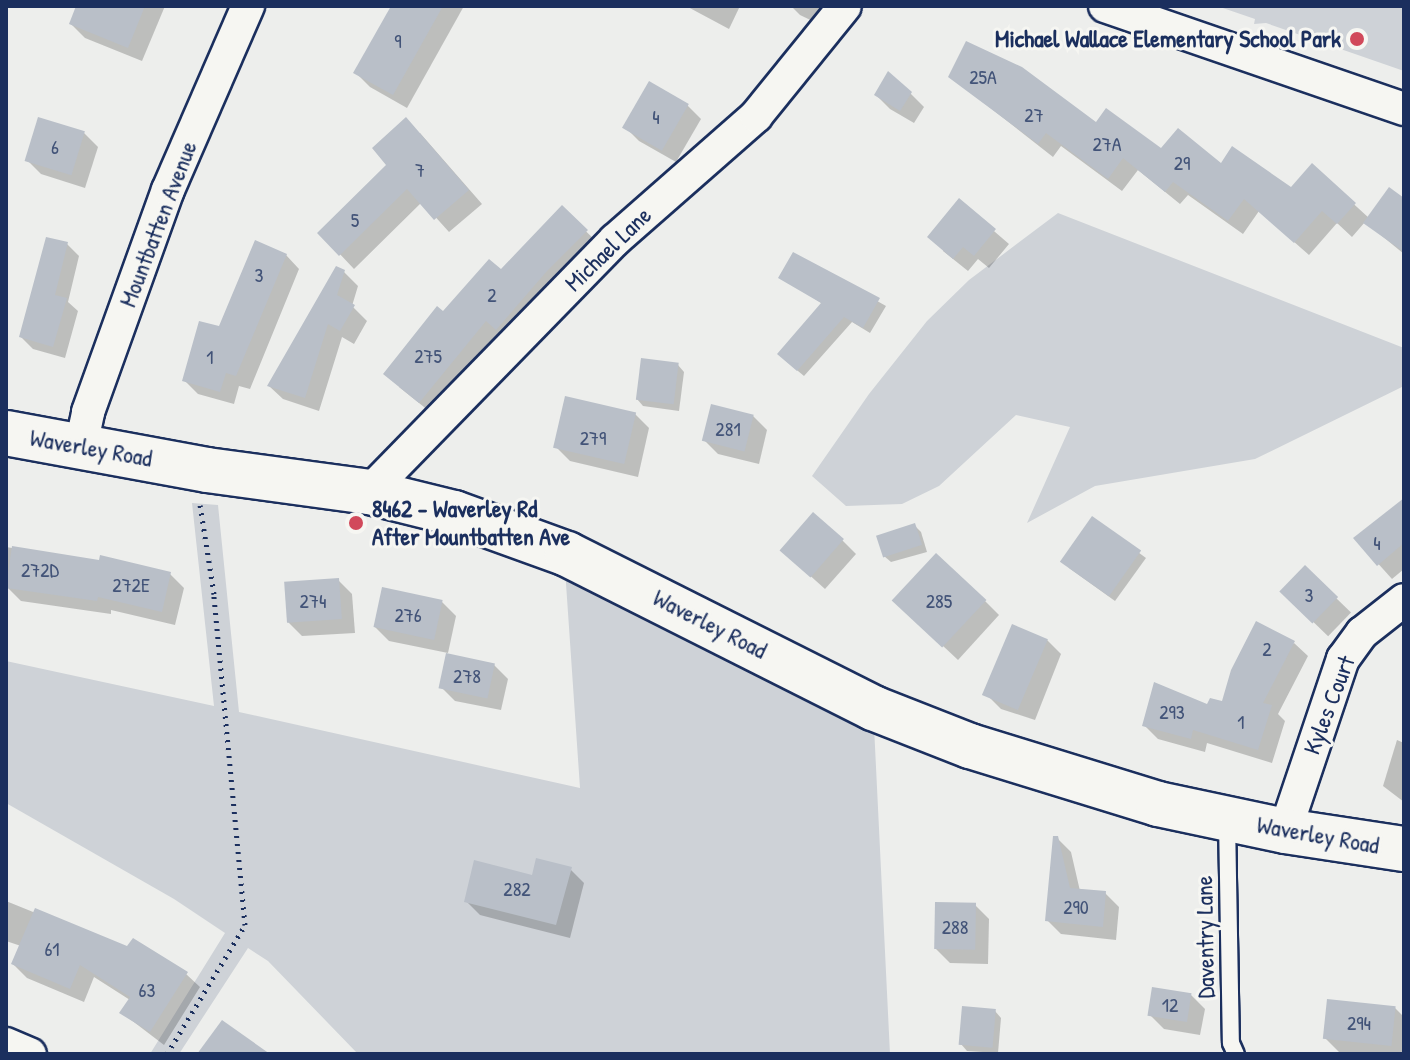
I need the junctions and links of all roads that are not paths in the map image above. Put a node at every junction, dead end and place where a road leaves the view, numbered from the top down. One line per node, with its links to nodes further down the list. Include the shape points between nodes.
1 (248, 6): 6 (street, Mountbatten Avenue, via 168,190 88,412)
2 (845, 6): 7 (street, Michael Lane, via 756,116 615,240)
3 (1110, 7): 4 (street)
4 (1404, 109)
5 (6, 433): 6 (main road, Waverley Road)
6 (81, 446): 7 (main road, Waverley Road)
7 (369, 492): 9 (main road, Waverley Road, via 454,513 567,554 873,708 970,746 1083,784)
8 (1404, 600): 10 (street, Kyles Court, via 1362,633 1343,659)
9 (1227, 818): 10 (main road, Waverley Road); 14 (lane, Daventry Lane, via 1231,1043)
10 (1285, 831): 11 (main road, Waverley Road)
11 (1404, 849)
12 (6, 1044): 13 (street)
13 (30, 1054)
14 (1236, 1054)

